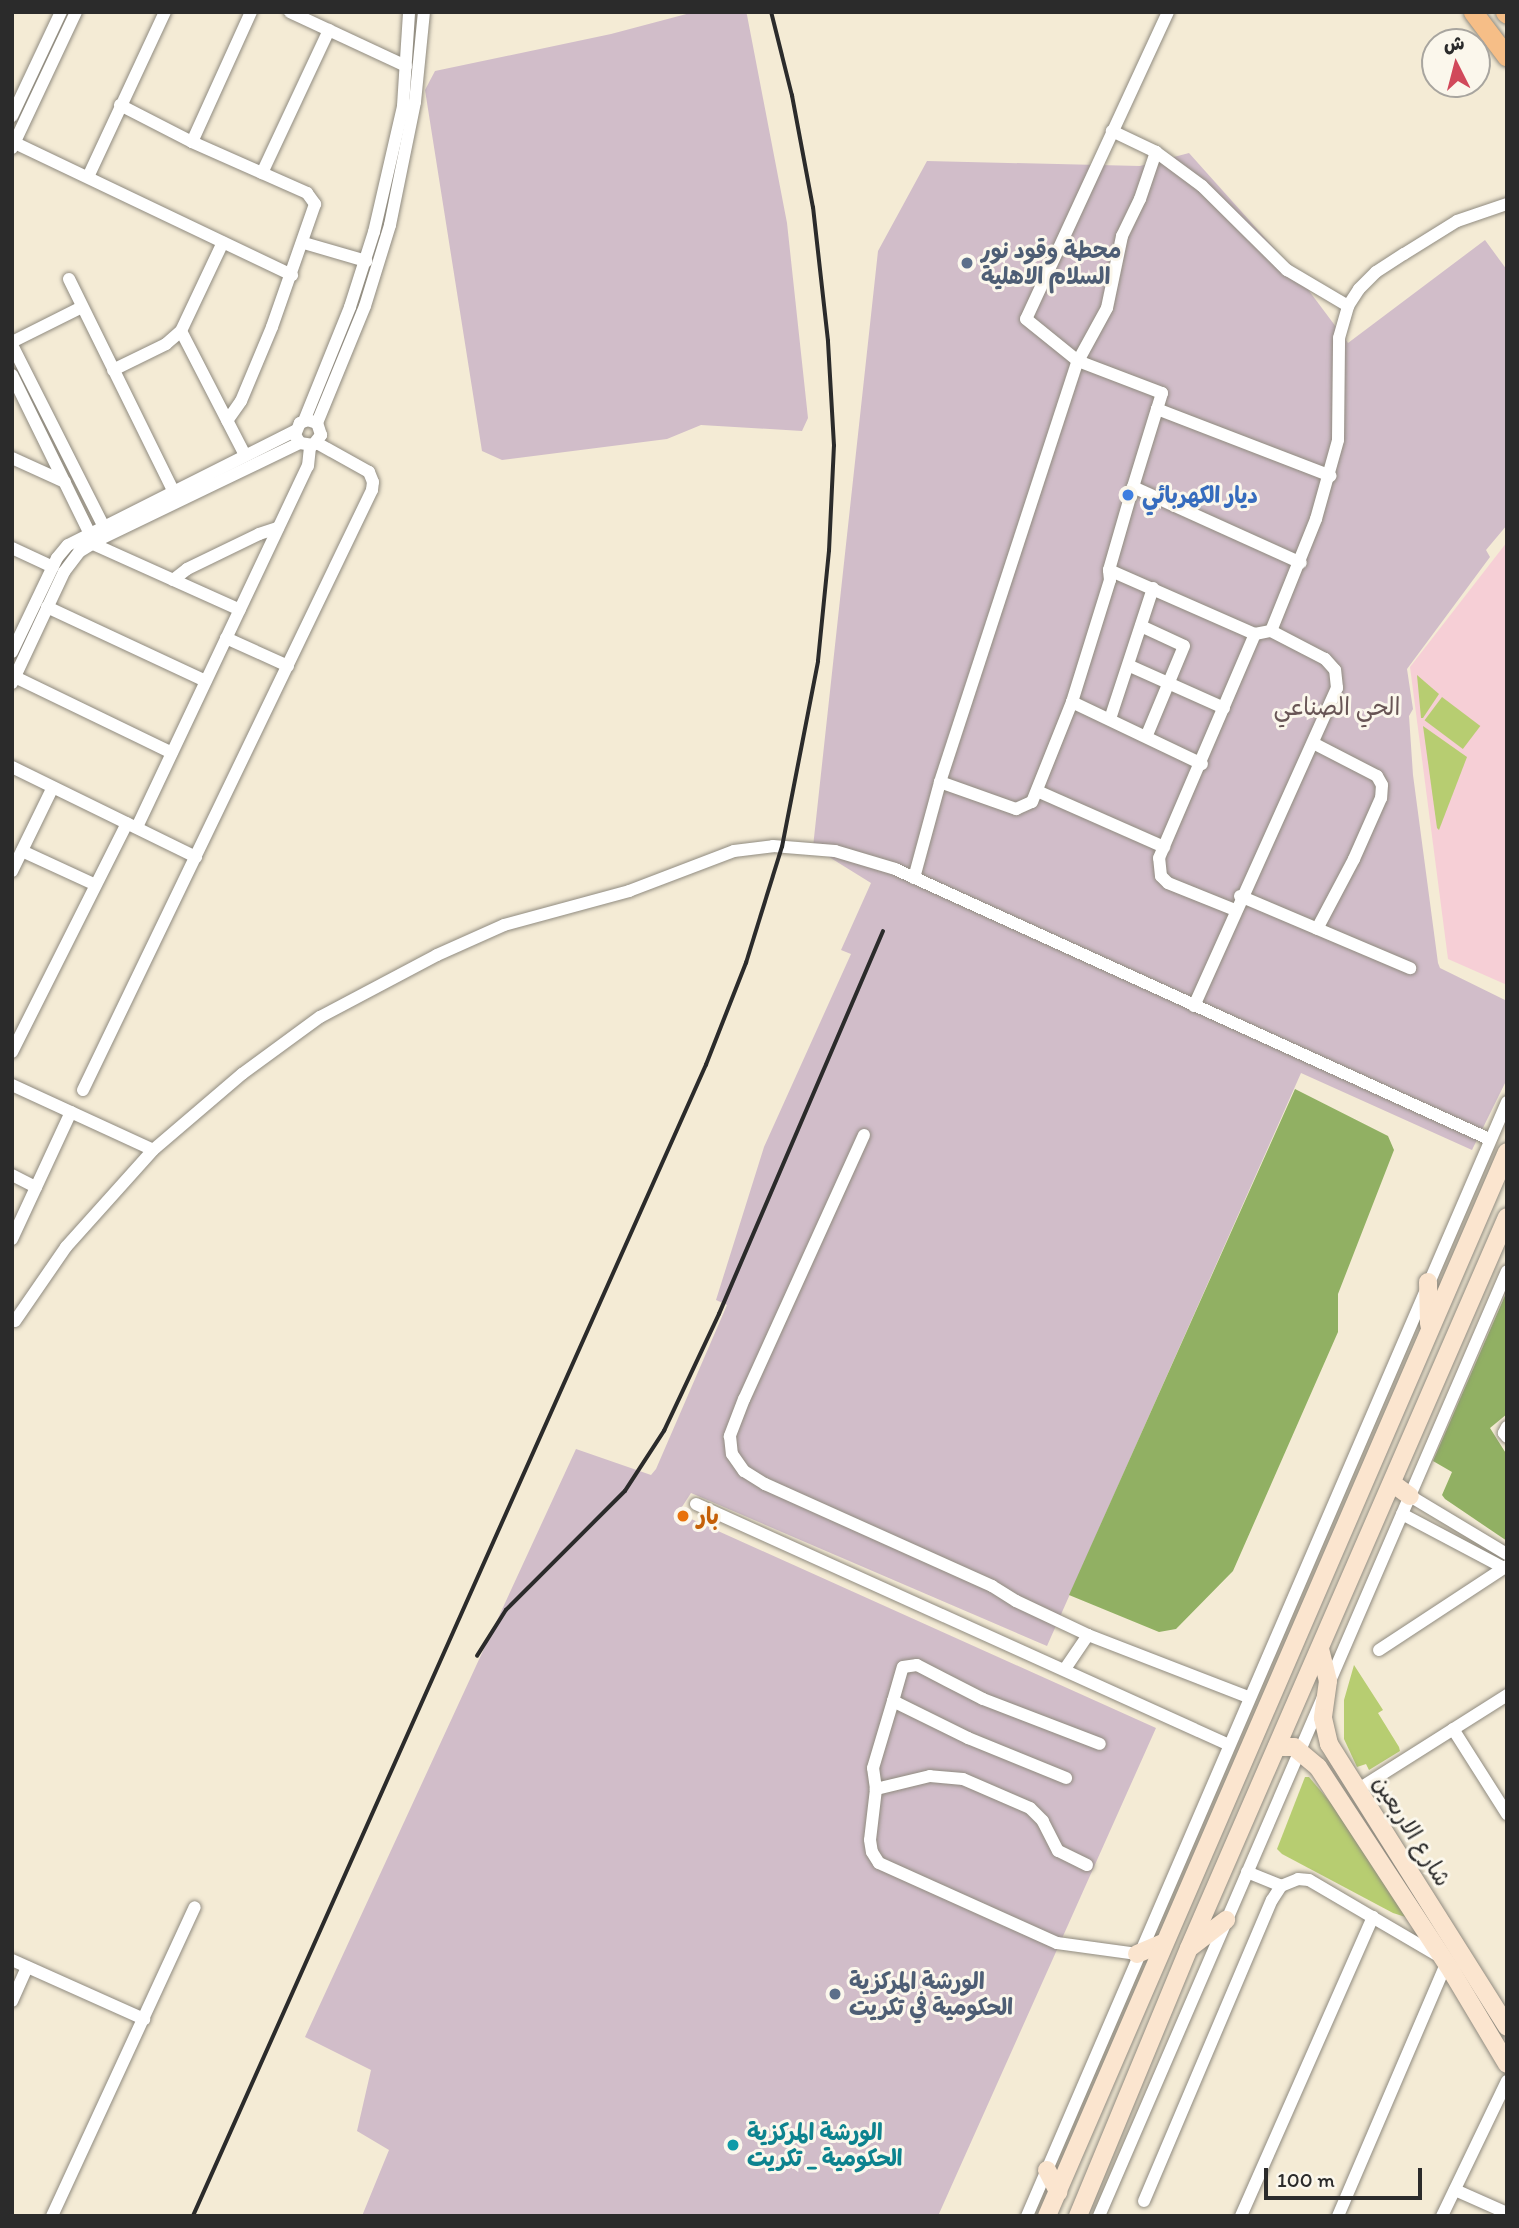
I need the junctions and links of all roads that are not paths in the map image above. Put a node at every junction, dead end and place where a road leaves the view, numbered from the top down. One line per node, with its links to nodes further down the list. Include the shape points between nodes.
1 (61, 12): 13 (street)
2 (76, 12): 13 (street)
3 (164, 12): 14 (street)
4 (251, 12): 17 (street)
5 (290, 12): 10 (street)
6 (409, 12): 12 (street)
7 (424, 12): 20 (street, via 416,90)
8 (1168, 12): 16 (street)
9 (1473, 12): 11 (main road)
10 (329, 30): 12 (street); 21 (street)
11 (1507, 57)
12 (406, 66): 20 (street)
13 (39, 74): 15 (street); 18 (street)
14 (120, 105): 17 (street); 22 (street)
15 (12, 116)
16 (1112, 131): 19 (street); 33 (street, via 1026,319)
17 (192, 142): 21 (street)
18 (13, 146): 22 (street)
19 (1156, 152): 29 (street, via 1202,186 1287,270); 33 (street, via 1122,236 1107,308)
20 (397, 167): 26 (street); 35 (street, via 374,280)
21 (262, 173): 25 (street, via 314,199 316,208)
22 (88, 177): 24 (street)
23 (1507, 204): 29 (street, via 1457,221 1413,248 1376,272)
24 (223, 242): 27 (street); 31 (street)
25 (304, 243): 26 (street); 27 (street)
26 (366, 261): 35 (street)
27 (292, 275): 38 (street, via 246,390)
28 (69, 279): 30 (street)
29 (1348, 306): 42 (street, via 1339,338 1338,440)
30 (82, 307): 32 (street); 34 (street)
31 (181, 331): 34 (street, via 166,344); 38 (street)
32 (12, 343): 46 (street)
33 (1078, 361): 37 (street, via 1162,393); 75 (street)
34 (113, 370): 45 (street)
35 (332, 371): 39 (street)
36 (12, 375): 43 (street)
37 (1157, 409): 42 (street); 44 (street)
38 (227, 421): 40 (street)
39 (307, 434): 40 (street); 47 (street, via 310,461); 48 (street); 62 (street, via 366,470 373,486)
40 (245, 455): 45 (street)
41 (12, 458): 43 (street)
42 (1331, 476): 50 (street)
43 (65, 482): 48 (street)
44 (1133, 487): 50 (street); 52 (street)
45 (173, 489): 46 (street)
46 (103, 525): 48 (street)
47 (278, 528): 53 (street, via 187,569); 56 (street)
48 (90, 538): 51 (street, via 68,545); 53 (street); 55 (street, via 68,565)
49 (12, 548): 51 (street)
50 (1301, 563): 58 (street)
51 (53, 566): 61 (street)
52 (1109, 570): 54 (street); 67 (street, via 1110,580)
53 (173, 580): 56 (street)
54 (1153, 588): 57 (street); 59 (street)
55 (47, 607): 64 (street); 65 (street)
56 (240, 610): 60 (street)
57 (1141, 626): 63 (street); 66 (street, via 1184,646)
58 (1270, 631): 59 (street); 71 (street, via 1325,659 1337,675 1334,699)
59 (1255, 634): 68 (street)
60 (226, 638): 62 (street); 65 (street)
61 (12, 652)
62 (288, 666): 81 (street)
63 (1130, 666): 66 (street); 69 (street)
64 (14, 680): 72 (street)
65 (206, 681): 72 (street)
66 (1168, 682): 68 (street); 70 (street)
67 (1072, 702): 69 (street); 77 (street)
68 (1224, 708): 73 (street)
69 (1110, 719): 70 (street)
70 (1147, 735): 73 (street)
71 (1313, 743): 85 (street); 87 (street, via 1377,776 1382,786 1354,859)
72 (172, 753): 78 (street)
73 (1202, 764): 79 (street)
74 (12, 767): 76 (street)
75 (940, 782): 77 (street, via 1016,809 1032,802); 83 (street)
76 (53, 787): 78 (street); 80 (street)
77 (1037, 791): 79 (street)
78 (132, 825): 81 (street); 84 (street)
79 (1164, 847): 86 (street, via 1159,863 1165,880)
80 (22, 851): 82 (street); 84 (street)
81 (196, 857): 92 (street)
82 (12, 871)
83 (914, 878): 89 (street); 97 (street, via 855,855 773,846 734,851 629,891 504,925 320,1017 242,1074)
84 (96, 885): 90 (street)
85 (1240, 897): 86 (street); 87 (street)
86 (1235, 910): 89 (street)
87 (1317, 929): 88 (street)
88 (1410, 968)
89 (1194, 1006): 96 (street)
90 (12, 1052)
91 (12, 1085): 94 (street)
92 (83, 1090)
93 (1507, 1101): 96 (street)
94 (71, 1112): 97 (street); 100 (street)
95 (864, 1135): 115 (street, via 744,1399 730,1436 732,1454 744,1471 765,1485 992,1586)
96 (1489, 1139): 104 (street)
97 (153, 1150): 105 (street, via 66,1247)
98 (1507, 1152): 106 (main road)
99 (12, 1175): 100 (street)
100 (36, 1186): 102 (street)
101 (1507, 1217): 109 (main road)
102 (12, 1239)
103 (1507, 1271): 110 (street)
104 (1428, 1282): 106 (main road); 121 (street)
105 (15, 1321)
106 (1429, 1330): 138 (main road)
107 (1507, 1427): 108 (street)
108 (1507, 1437)
109 (1392, 1483): 110 (main road); 116 (main road)
110 (1409, 1496): 112 (street); 113 (street)
111 (696, 1504): 118 (street)
112 (1402, 1514): 114 (street); 119 (street)
113 (1507, 1554)
114 (1505, 1567): 117 (street)
115 (1088, 1635): 118 (street); 121 (street)
116 (1320, 1648): 119 (main road, شارع الاربعين); 126 (main road)
117 (1379, 1650)
118 (1065, 1670): 125 (street)
119 (1328, 1682): 127 (street); 130 (main road, شارع الاربعين, via 1325,1732)
120 (1507, 1695): 123 (street)
121 (1248, 1697): 125 (street)
122 (893, 1701): 124 (street, via 903,1667 917,1665 983,1699); 128 (street); 129 (street, via 873,1768)
123 (1453, 1729): 130 (street); 131 (street)
124 (1100, 1744)
125 (1227, 1744): 140 (street)
126 (1277, 1747): 127 (main road); 139 (main road)
127 (1300, 1750): 133 (street); 142 (main road, شارع الاربعين, via 1318,1767)
128 (1066, 1778)
129 (876, 1789): 132 (street, via 930,1776 963,1779 1030,1808 1058,1851); 140 (street, via 870,1840 879,1863 1053,1941)
130 (1357, 1790): 142 (main road, شارع الاربعين)
131 (1507, 1814)
132 (1087, 1865)
133 (1247, 1872): 134 (street); 137 (street)
134 (1281, 1886): 136 (street, via 1304,1879); 152 (street)
135 (195, 1907): 145 (street)
136 (1373, 1917): 142 (street); 159 (street)
137 (1226, 1920): 139 (main road); 158 (street)
138 (1165, 1942): 140 (main road); 151 (main road)
139 (1189, 1948): 157 (main road)
140 (1137, 1954): 149 (street)
141 (12, 1960): 143 (street)
142 (1452, 1964): 146 (main road, شارع الاربعين); 147 (main road, شارع الاربعين); 160 (street)
143 (27, 1967): 144 (street); 145 (street)
144 (12, 2001)
145 (144, 2019): 154 (street)
146 (1506, 2025)
147 (1507, 2064)
148 (1507, 2081): 150 (street)
149 (1047, 2170): 151 (main road); 155 (street)
150 (1455, 2190): 153 (street); 161 (street)
151 (1058, 2192): 156 (main road)
152 (1144, 2201)
153 (1507, 2213)
154 (52, 2216)
155 (1027, 2216)
156 (1048, 2216)
157 (1077, 2216)
158 (1099, 2216)
159 (1241, 2216)
160 (1338, 2216)
161 (1443, 2216)

